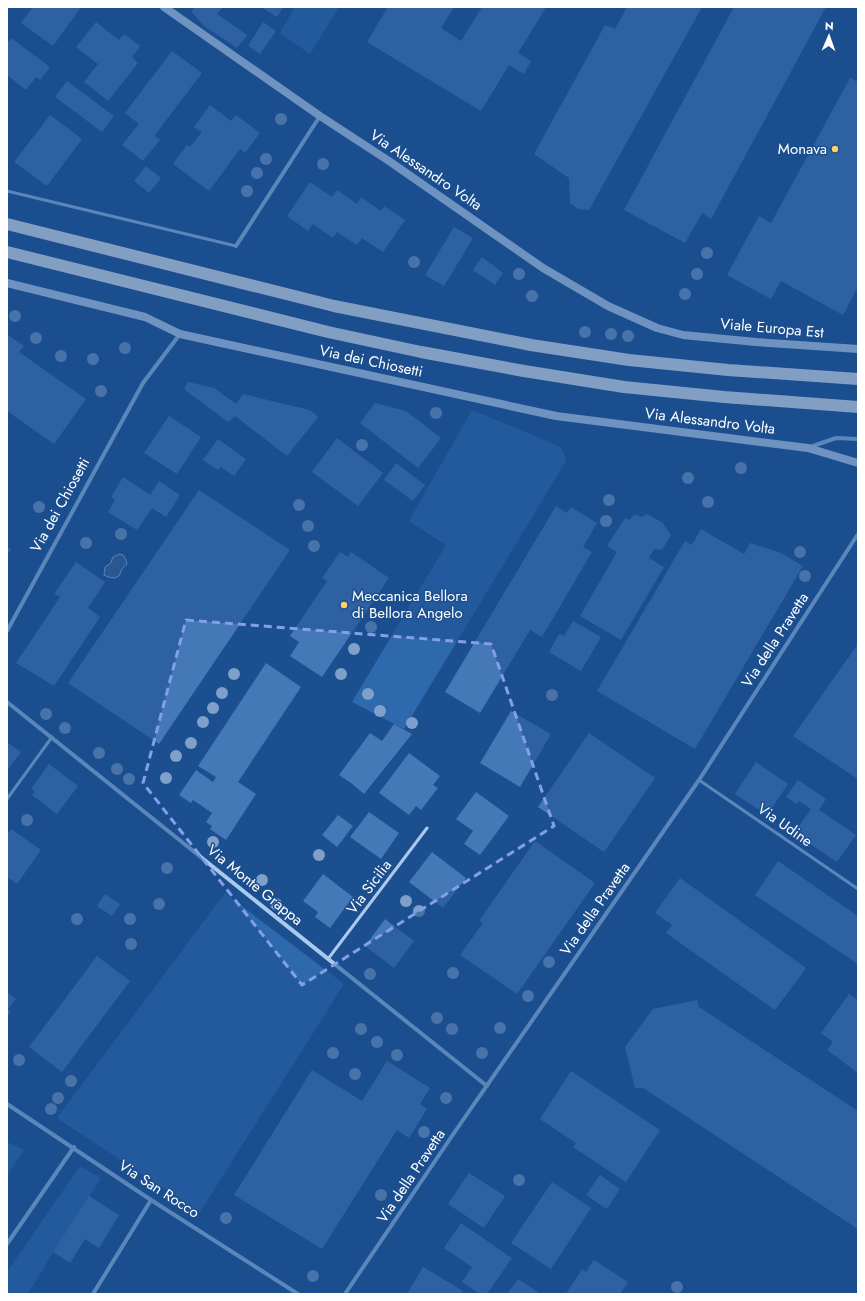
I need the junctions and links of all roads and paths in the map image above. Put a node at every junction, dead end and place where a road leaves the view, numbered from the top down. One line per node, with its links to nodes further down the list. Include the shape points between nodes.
1 (164, 7): 2 (street, Via Alessandro Volta)
2 (320, 116): 5 (street); 9 (street, Via Alessandro Volta, via 543,268 608,306 657,328)
3 (7, 191): 5 (lane)
4 (7, 224): 11 (highway, via 334,306 531,346 629,360 728,370)
5 (236, 246)
6 (7, 252): 12 (highway, via 328,332 524,371 624,387)
7 (7, 283): 8 (street, Via dei Chiosetti, via 146,318)
8 (180, 334): 13 (street, Via dei Chiosetti); 18 (street, Via dei Chiosetti, via 143,383)
9 (683, 335): 10 (street, Viale Europa Est)
10 (858, 348)
11 (858, 379)
12 (858, 407)
13 (556, 416): 15 (street, Via Alessandro Volta)
14 (858, 439): 15 (street, via 836,438)
15 (808, 448): 16 (street, Via Alessandro Volta)
16 (858, 463)
17 (858, 534): 21 (street, Via della Pravetta)
18 (7, 630)
19 (7, 702): 20 (street, Via Monte Grappa)
20 (52, 737): 22 (lane); 25 (street, Via Monte Grappa)
21 (699, 780): 24 (lane, Via Udine); 26 (street, Via della Pravetta)
22 (7, 799)
23 (427, 828): 25 (lane, Via Sicilia)
24 (858, 889)
25 (328, 959): 26 (street, Via Monte Grappa)
26 (486, 1086): 33 (street, Via della Pravetta)
27 (7, 1104): 28 (street, Via San Rocco)
28 (74, 1147): 29 (street, Via San Rocco); 30 (street)
29 (152, 1200): 31 (street); 32 (street, Via San Rocco)
30 (7, 1244)
31 (93, 1294)
32 (298, 1294)
33 (345, 1294)

